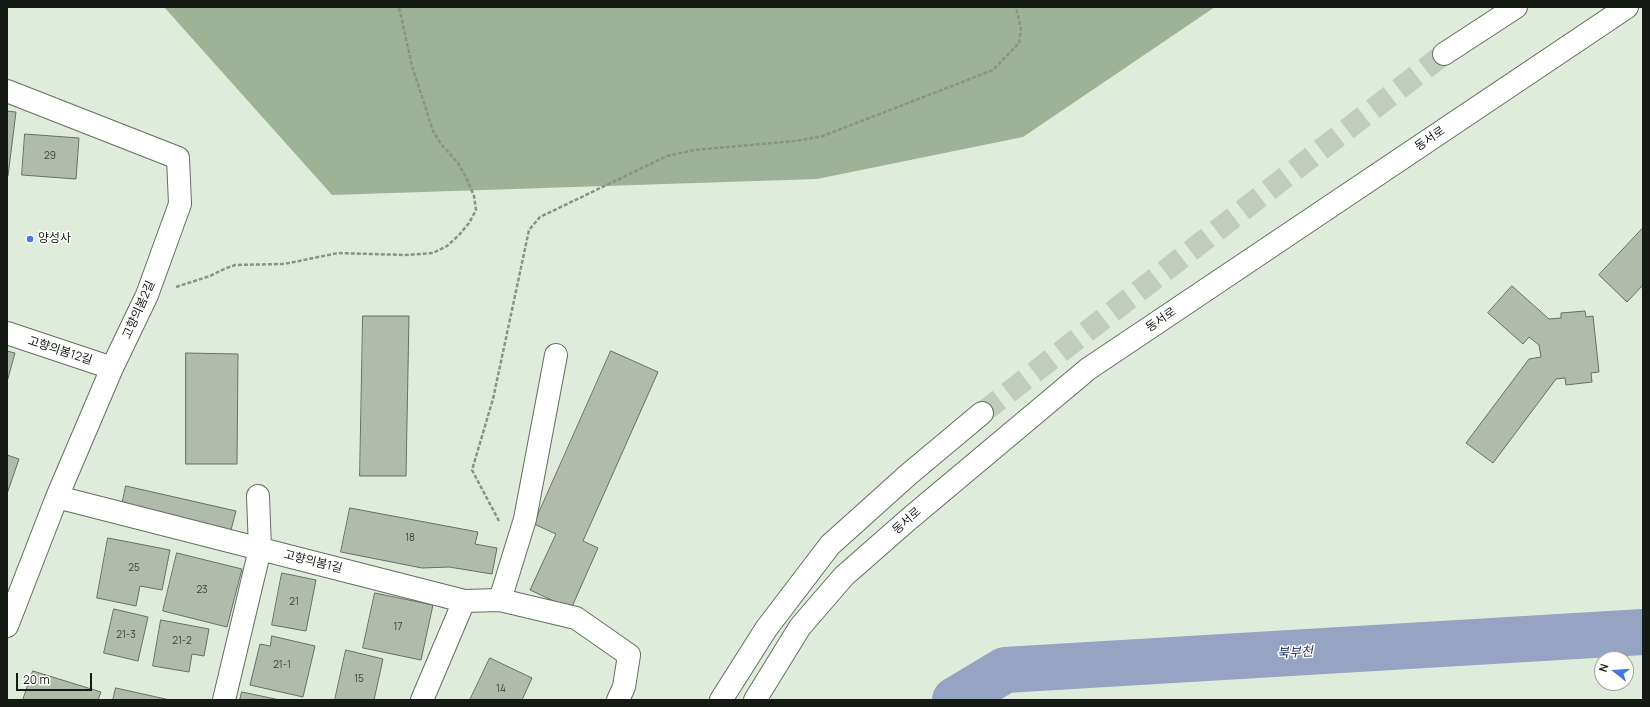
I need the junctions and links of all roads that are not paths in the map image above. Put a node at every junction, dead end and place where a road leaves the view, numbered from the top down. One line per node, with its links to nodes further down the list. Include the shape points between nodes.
1 (1516, 7): 3 (main road)
2 (1627, 7): 19 (main road, 동서로, via 1088,369 844,576 800,627)
3 (1444, 54)
4 (7, 92): 7 (main road, 고향의봄2길, via 178,158 180,204 147,295)
5 (7, 333): 7 (main road, 고향의봄12길)
6 (556, 355): 12 (main road, via 525,519)
7 (112, 368): 10 (main road, 고향의봄2길)
8 (982, 413): 18 (main road, via 830,545 766,629)
9 (258, 496): 11 (main road)
10 (57, 497): 11 (main road, 고향의봄1길); 14 (main road, 고향의봄2길)
11 (260, 549): 13 (main road, 고향의봄1길); 15 (main road)
12 (500, 600): 13 (main road, 고향의봄1길); 17 (main road, 고향의봄1길, via 576,618 629,655 624,687)
13 (464, 601): 16 (main road)
14 (7, 624)
15 (224, 700)
16 (422, 700)
17 (618, 700)
18 (721, 700)
19 (755, 700)

